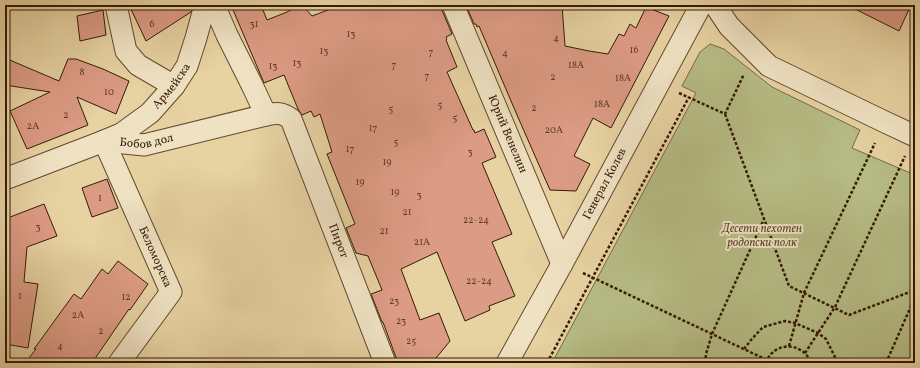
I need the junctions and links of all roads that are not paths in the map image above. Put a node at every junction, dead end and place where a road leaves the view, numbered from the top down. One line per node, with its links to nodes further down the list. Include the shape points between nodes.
1 (116, 5): 7 (street, via 126,51 138,65)
2 (205, 5): 7 (street, Армейска, via 187,66)
3 (214, 5): 8 (street)
4 (453, 5): 13 (street, Юрий Венелин)
5 (701, 5): 13 (street, Генерал Колев)
6 (715, 5): 10 (street, via 729,26 769,66)
7 (174, 86): 11 (street, Армейска, via 150,113 121,134)
8 (266, 115): 9 (street, Бобов дол, via 284,114); 11 (street, Бобов дол, via 144,145)
9 (291, 119): 15 (street, Пирот)
10 (915, 136)
11 (104, 141): 12 (street, Бобов дол); 14 (street, Беломорска, via 171,292)
12 (5, 179)
13 (562, 264): 16 (street, Генерал Колев)
14 (119, 363)
15 (385, 363)
16 (507, 363)

